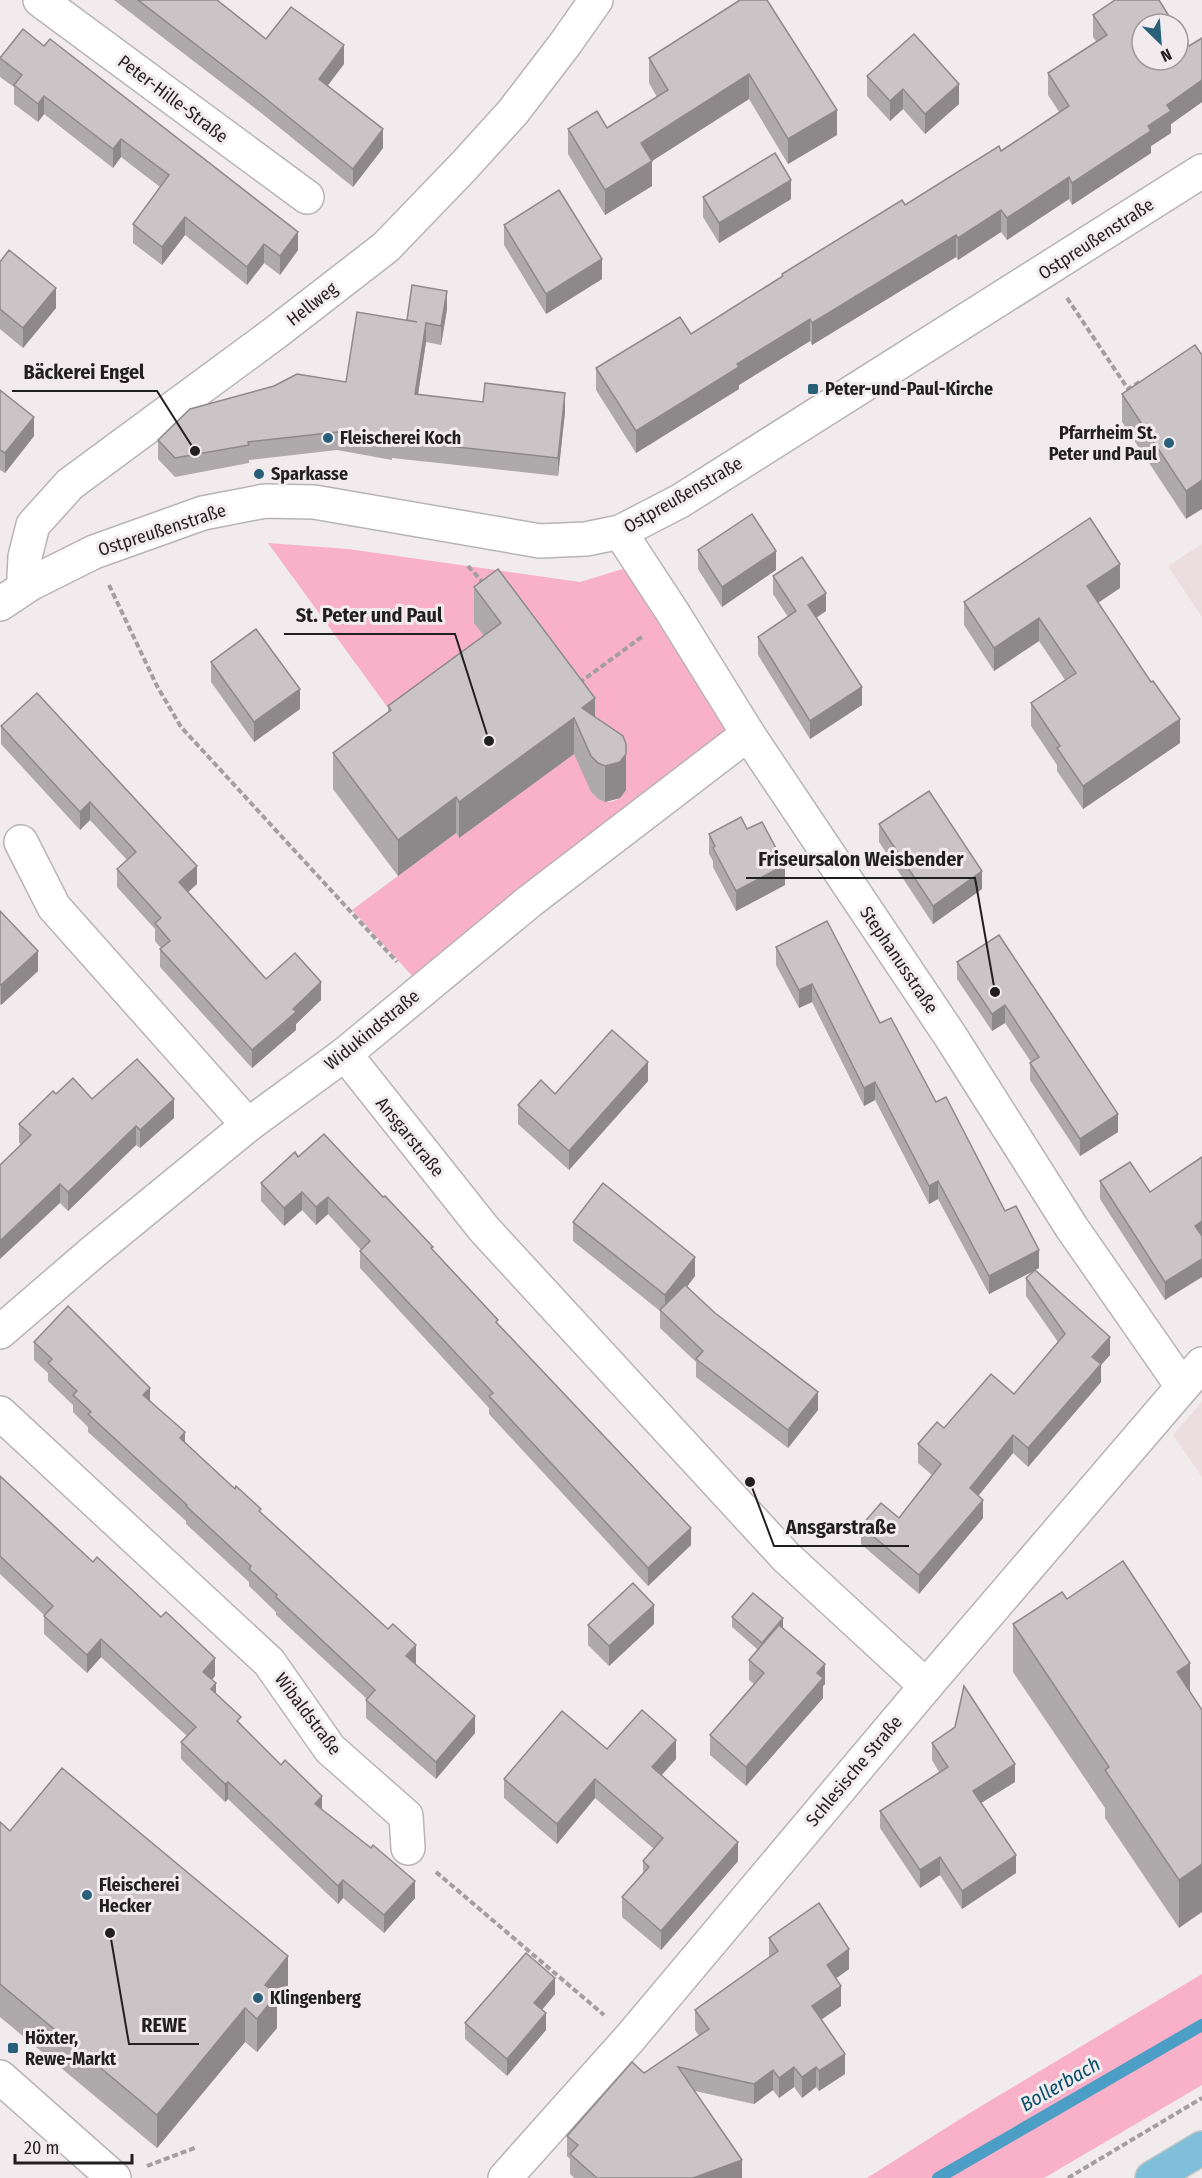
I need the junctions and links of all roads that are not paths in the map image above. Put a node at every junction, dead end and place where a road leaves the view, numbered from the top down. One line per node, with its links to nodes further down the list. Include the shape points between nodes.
1 (40, 0): 4 (street, Peter-Hille-Straße)
2 (596, 0): 6 (street, Hellweg, via 513,112 386,247 70,484 33,525 24,578)
3 (1202, 171): 5 (street, Ostpreußenstraße, via 680,501)
4 (306, 197)
5 (620, 532): 6 (street, Ostpreußenstraße, via 586,539 540,541 314,501 265,501 203,513 94,552); 8 (street, Stephanusstraße)
6 (30, 584): 7 (street, Ostpreußenstraße)
7 (0, 604)
8 (748, 734): 10 (street, Widukindstraße, via 539,894); 13 (street, Stephanusstraße, via 951,1037 1072,1228)
9 (21, 842): 11 (street, via 54,907)
10 (345, 1054): 11 (street, Widukindstraße); 15 (street, Ansgarstraße, via 492,1238 786,1557)
11 (248, 1125): 12 (street, Widukindstraße)
12 (0, 1332)
13 (1192, 1375): 15 (street, Schlesische Straße)
14 (0, 1413): 16 (street, Wibaldstraße, via 269,1662 330,1749 406,1816)
15 (926, 1686): 20 (street, Schlesische Straße, via 630,2038)
16 (408, 1848)
17 (0, 2077): 19 (street)
18 (1202, 2148): 21 (main road)
19 (114, 2178)
20 (505, 2178)
21 (1152, 2178)

